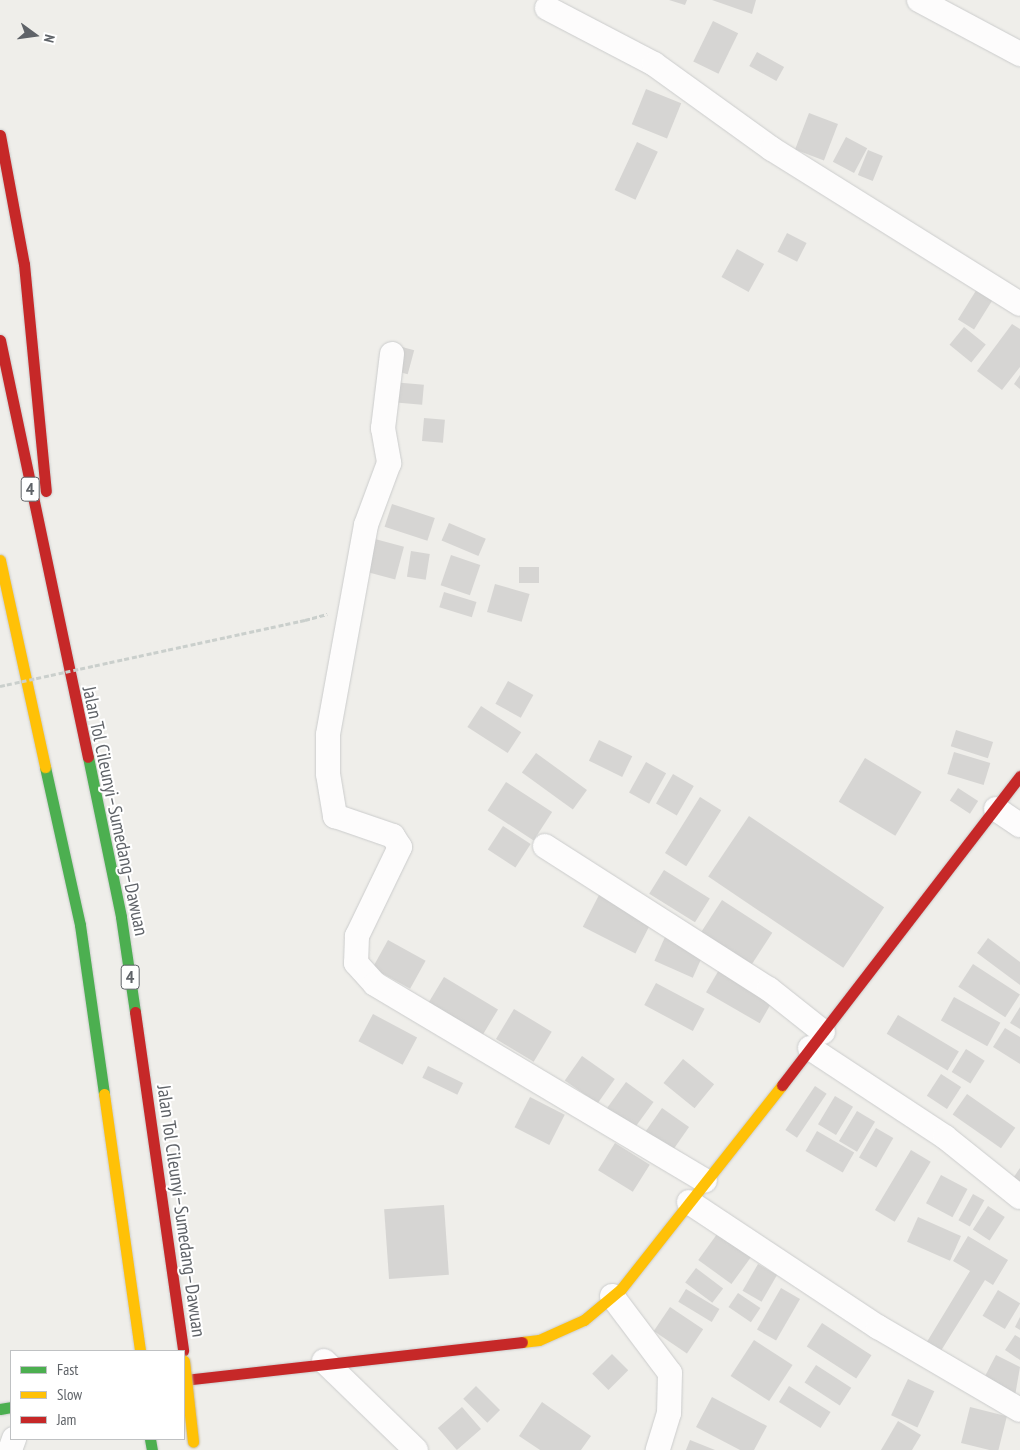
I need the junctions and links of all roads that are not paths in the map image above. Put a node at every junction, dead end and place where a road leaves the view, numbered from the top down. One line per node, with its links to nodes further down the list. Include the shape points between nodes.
1 (919, 0): 3 (street)
2 (547, 8): 5 (street, via 603,34 654,64 772,149)
3 (1020, 54)
4 (0, 135): 9 (main road, via 24,264)
5 (1020, 304)
6 (0, 340): 9 (main road, Jalan Tol Cileunyi–Sumedang–Dawuan / 4)
7 (392, 354): 15 (street, via 383,428 389,463 366,526 328,735 328,774 335,816 393,836 400,847 357,936 356,963 375,984)
8 (0, 560): 19 (main road, via 80,925)
9 (60, 638): 20 (main road, Jalan Tol Cileunyi–Sumedang–Dawuan / 4, via 121,918)
10 (1020, 776): 11 (main road)
11 (996, 809): 12 (street); 14 (main road)
12 (1020, 825)
13 (545, 846): 14 (street, via 769,989)
14 (816, 1040): 15 (main road); 16 (street)
15 (705, 1181): 17 (main road)
16 (1020, 1197)
17 (689, 1202): 18 (main road); 24 (street, via 854,1312)
18 (612, 1296): 21 (main road, via 584,1320 539,1340); 27 (street, via 670,1372 669,1413)
19 (140, 1350)
20 (183, 1350)
21 (324, 1361): 23 (main road); 26 (street)
22 (185, 1370): 25 (main road, Jalan Tol Cileunyi–Sumedang–Dawuan, bridge)
23 (185, 1380)
24 (1020, 1410)
25 (194, 1446)
26 (416, 1450)
27 (658, 1450)

